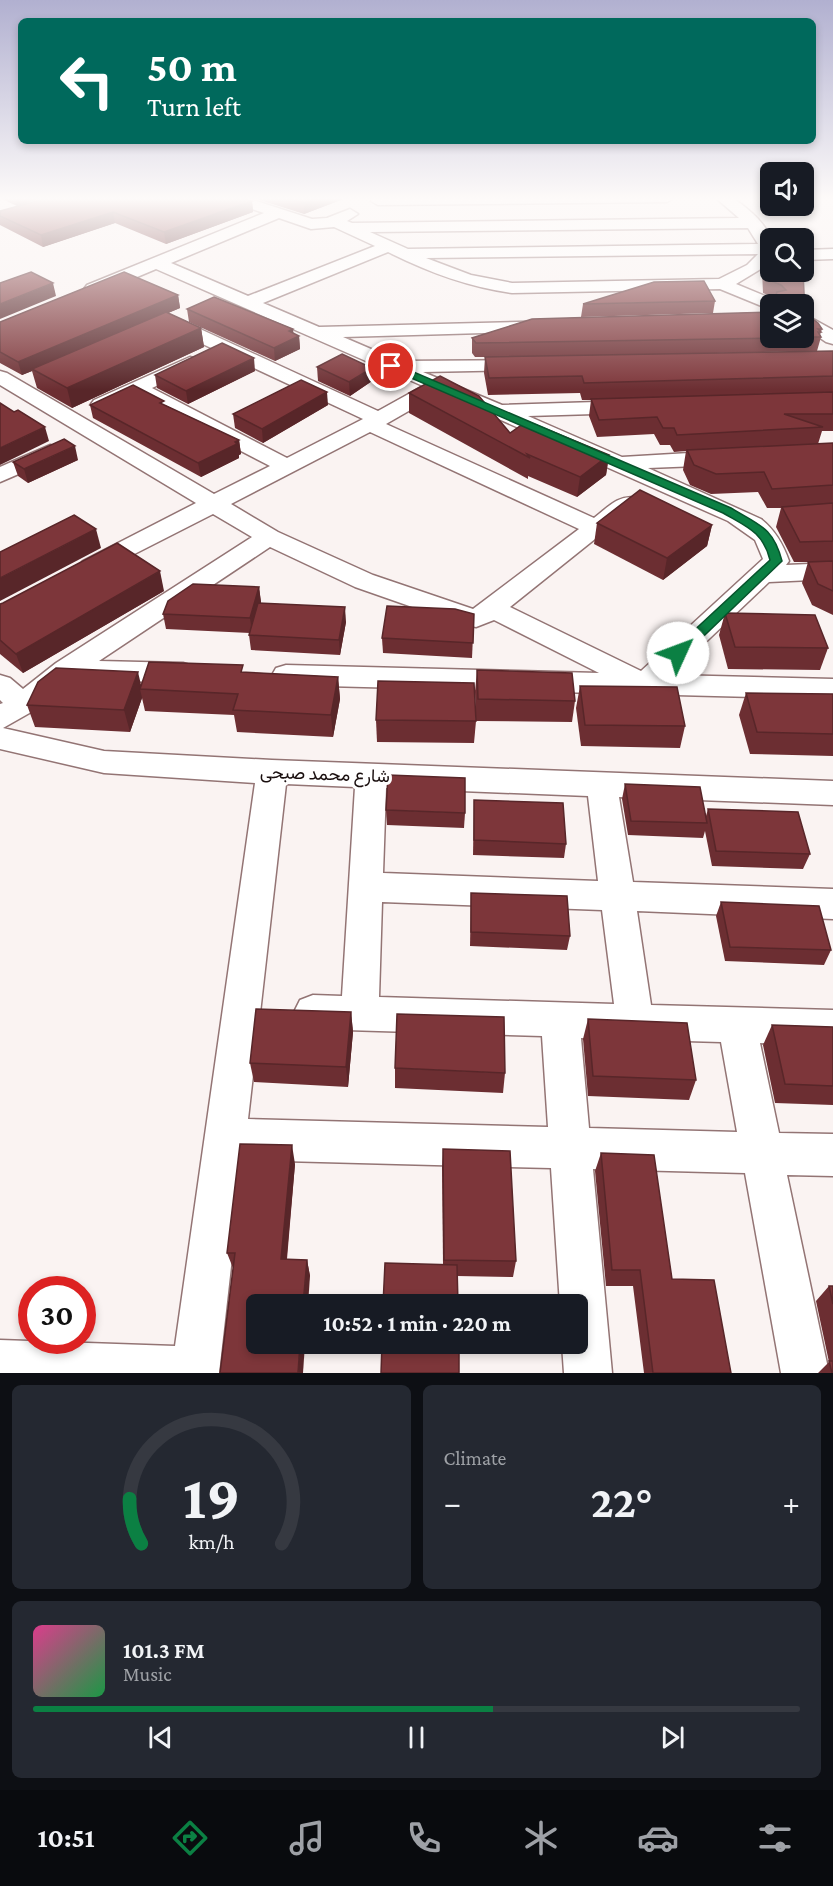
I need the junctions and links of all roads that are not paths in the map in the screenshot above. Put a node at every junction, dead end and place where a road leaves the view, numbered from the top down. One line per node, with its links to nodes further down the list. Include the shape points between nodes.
1 (342, 262): 7 (street)
2 (425, 262): 5 (street, via 463,279 494,286)
3 (158, 263): 6 (street); 7 (street)
4 (760, 263): 5 (street)
5 (722, 284): 8 (street)
6 (79, 295)
7 (227, 301): 16 (street)
8 (760, 309)
9 (188, 313): 12 (street)
10 (833, 317): 11 (street)
11 (814, 318)
12 (168, 321): 15 (street); 18 (street)
13 (571, 324): 16 (street)
14 (814, 326): 17 (street)
15 (146, 331)
16 (312, 332): 20 (street)
17 (833, 338)
18 (224, 347): 23 (street); 25 (street)
19 (546, 363): 20 (street)
20 (391, 366): 24 (street)
21 (39, 378): 22 (street)
22 (8, 382): 30 (street)
23 (302, 383): 26 (street); 31 (street)
24 (438, 386): 28 (street); 31 (street)
25 (136, 388): 30 (street); 32 (street)
26 (282, 393)
27 (647, 406): 28 (street)
28 (496, 411): 35 (street)
29 (233, 418): 32 (street)
30 (69, 419): 33 (street)
31 (374, 421): 36 (street); 42 (street)
32 (214, 428): 36 (street)
33 (92, 432): 37 (street); 39 (street)
34 (742, 457): 35 (street)
35 (617, 464): 38 (street)
36 (286, 466): 39 (street)
37 (0, 475)
38 (657, 480): 41 (street); 42 (street)
39 (211, 503): 43 (street); 46 (street)
40 (777, 517): 41 (street)
41 (744, 519): 45 (street, via 772,543 776,561)
42 (596, 528): 47 (street)
43 (269, 537): 47 (street, via 364,581 467,617 476,618); 48 (street)
44 (833, 571): 45 (street)
45 (762, 574): 51 (street)
46 (71, 577)
47 (492, 609): 51 (street)
48 (66, 670): 49 (street); 54 (street)
49 (208, 673)
50 (255, 675): 51 (street)
51 (644, 684): 53 (street)
52 (0, 685): 54 (street)
53 (833, 688)
54 (11, 711)
55 (0, 738): 56 (street, شارع محمد صبحى, via 104,762)
56 (272, 772): 57 (street, شارع محمد صبحى); 63 (street)
57 (371, 776): 58 (street, شارع محمد صبحى); 60 (street)
58 (602, 784): 59 (street, شارع محمد صبحى); 61 (street)
59 (831, 798)
60 (366, 887): 61 (street); 64 (street)
61 (618, 896): 62 (street); 66 (street)
62 (833, 904)
63 (242, 1009): 64 (street); 69 (street)
64 (360, 1013): 65 (street)
65 (560, 1020): 66 (street); 70 (street)
66 (635, 1022): 67 (street)
67 (737, 1025): 68 (street); 71 (street)
68 (833, 1028)
69 (225, 1139): 70 (street); 74 (street)
70 (570, 1148): 71 (street); 75 (street)
71 (762, 1153): 72 (street); 76 (street)
72 (833, 1155)
73 (0, 1364): 74 (street)
74 (195, 1372)
75 (588, 1373)
76 (805, 1373)

